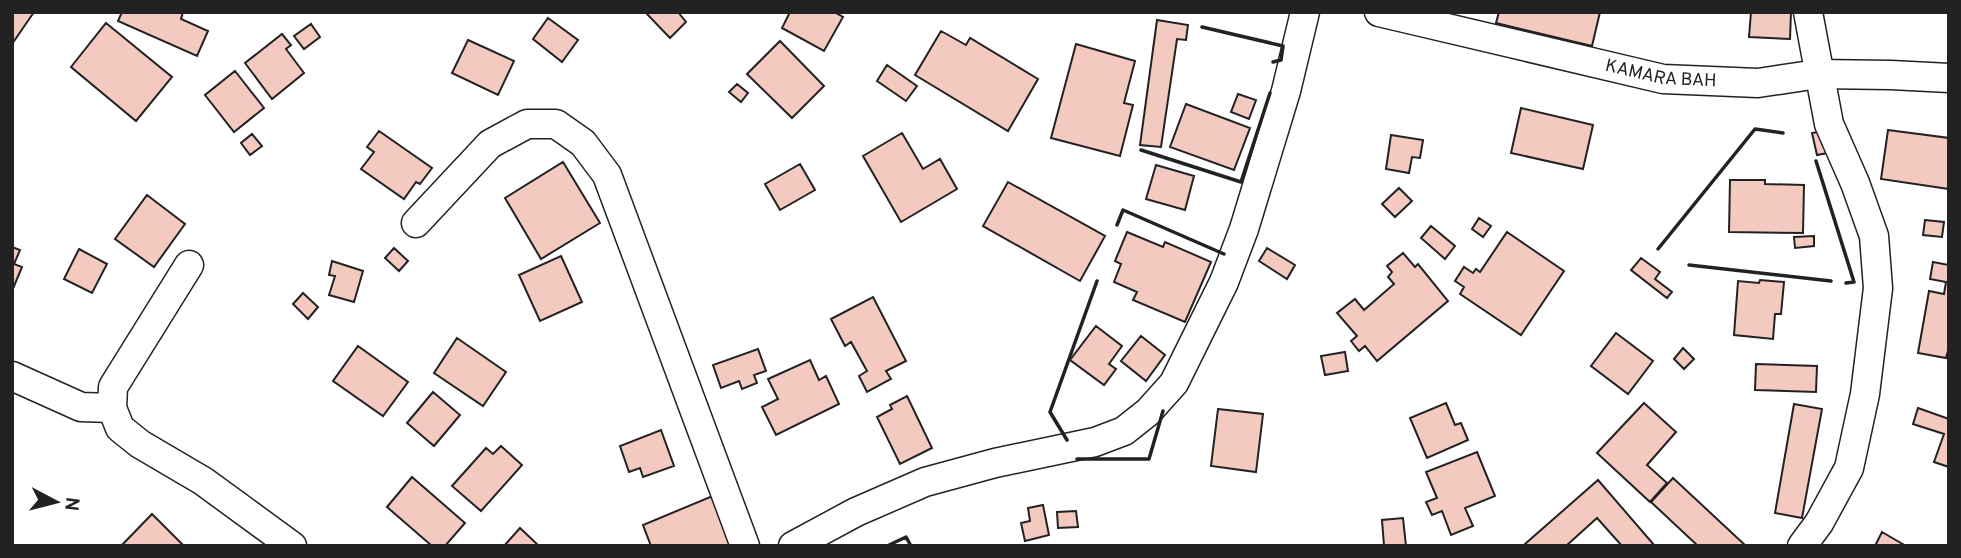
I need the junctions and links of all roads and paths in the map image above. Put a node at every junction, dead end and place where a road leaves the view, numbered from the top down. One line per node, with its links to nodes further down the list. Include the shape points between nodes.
1 (1305, 12): 12 (street, via 1286,91 1224,282 1174,383 1147,412 1124,431 1094,442 925,482)
2 (1379, 12): 4 (street, KAMARA BAH, via 1663,79 1758,83)
3 (1808, 12): 4 (street)
4 (1818, 74): 5 (street, KAMARA BAH); 13 (street, via 1829,124 1874,236 1878,288 1865,394 1849,468)
5 (1949, 78)
6 (416, 223): 11 (street, via 490,144 527,124 556,124 583,143 607,175)
7 (189, 265): 9 (street, via 113,387)
8 (12, 376): 9 (street, via 81,407)
9 (112, 408): 10 (street, via 120,428 140,444 203,481)
10 (292, 546)
11 (745, 546)
12 (793, 546)
13 (1802, 546)

